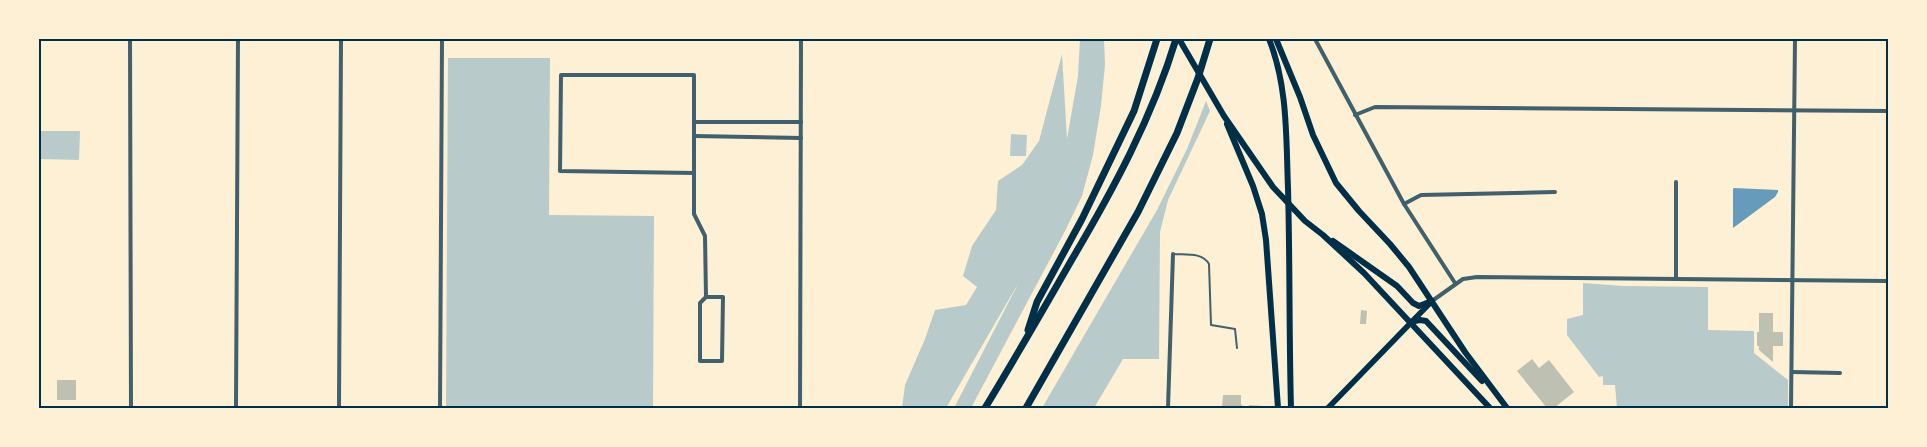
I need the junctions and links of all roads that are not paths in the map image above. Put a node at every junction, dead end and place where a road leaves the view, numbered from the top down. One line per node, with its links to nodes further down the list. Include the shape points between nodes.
1 (130, 39): 39 (street)
2 (238, 39): 40 (street)
3 (341, 39): 41 (street)
4 (442, 39): 42 (street)
5 (801, 39): 18 (street)
6 (1157, 39): 34 (highway, via 1134,111 1038,302)
7 (1177, 39): 16 (main road); 34 (highway, via 1134,147)
8 (1210, 39): 45 (highway, via 1177,133 1138,212)
9 (1269, 39): 48 (main road, via 1280,76 1285,110)
10 (1276, 39): 32 (main road, via 1313,135 1336,183 1409,266)
11 (1315, 39): 15 (street)
12 (1795, 39): 13 (street)
13 (1795, 111): 14 (street); 15 (street, via 1375,108); 28 (street)
14 (1888, 111)
15 (1355, 115): 24 (street)
16 (1224, 116): 25 (main road, via 1273,187 1304,221); 47 (main road, via 1262,214)
17 (694, 122): 18 (street); 19 (street); 21 (street, via 694,75 561,75 560,171)
18 (801, 122): 20 (street)
19 (694, 136): 20 (street); 21 (street)
20 (801, 138): 43 (street)
21 (694, 173): 31 (street, via 694,214 705,236)
22 (1676, 182): 27 (street)
23 (1555, 192): 24 (street, via 1421,195)
24 (1404, 204): 30 (street)
25 (1323, 235): 32 (main road, via 1397,286 1413,303 1419,306); 33 (main road)
26 (1173, 254): 35 (lane, via 1206,258 1209,264 1211,325 1236,329); 46 (street)
27 (1676, 279): 28 (street); 30 (street, via 1477,278)
28 (1793, 280): 29 (street); 36 (street)
29 (1888, 281)
30 (1455, 283): 32 (street)
31 (706, 297): 31 (street, via 700,304 700,361 722,361 723,297)
32 (1432, 301): 33 (main road); 38 (main road)
33 (1410, 322): 38 (main road, via 1426,321); 49 (main road); 50 (main road)
34 (1022, 346): 44 (highway)
35 (1237, 348)
36 (1792, 372): 37 (street); 52 (street)
37 (1840, 372)
38 (1498, 396): 51 (main road)
39 (132, 408)
40 (236, 408)
41 (339, 408)
42 (440, 408)
43 (800, 408)
44 (985, 408)
45 (1026, 408)
46 (1168, 408)
47 (1278, 408)
48 (1290, 408)
49 (1328, 408)
50 (1490, 408)
51 (1507, 408)
52 (1791, 408)

